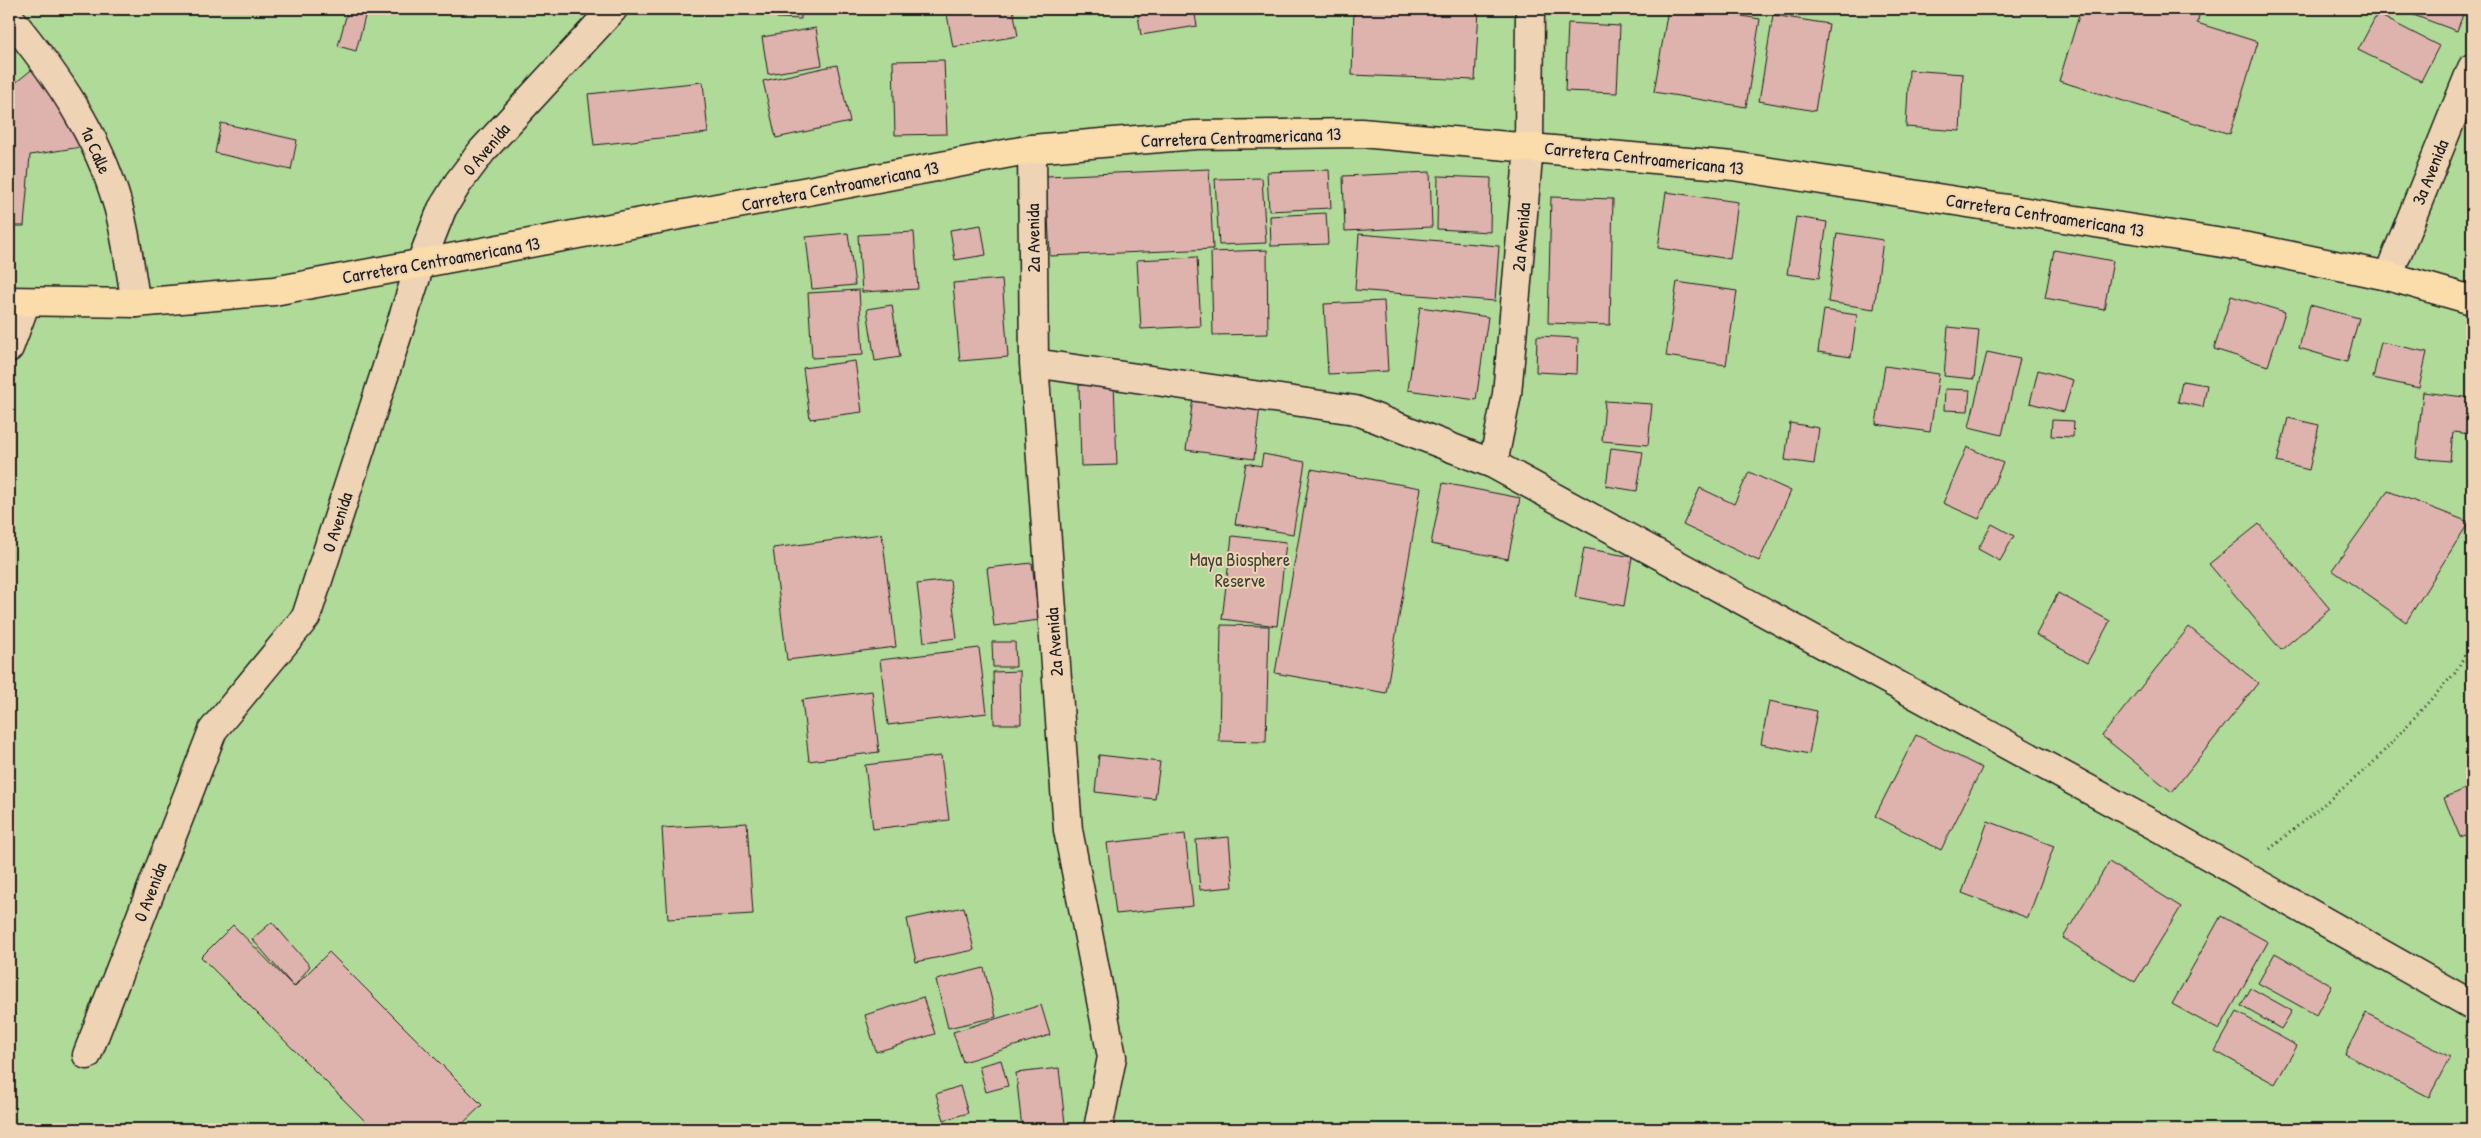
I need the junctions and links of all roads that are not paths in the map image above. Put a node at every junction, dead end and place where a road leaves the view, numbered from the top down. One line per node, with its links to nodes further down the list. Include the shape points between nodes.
1 (613, 9): 7 (street, 0 Avenida, via 482,151 442,209)
2 (1530, 9): 5 (street, 2a Avenida)
3 (9, 17): 11 (street, 1a Calle, via 41,56 78,112 104,164 119,207)
4 (2472, 68): 8 (street, 3a Avenida)
5 (1529, 147): 6 (highway, Carretera Centroamericana 13, via 1351,133 1195,134); 8 (highway, Carretera Centroamericana 13, via 1733,166 2248,247); 14 (street, 2a Avenida, via 1507,394)
6 (1032, 149): 7 (highway, Carretera Centroamericana 13); 13 (street, 2a Avenida)
7 (420, 265): 11 (highway, Carretera Centroamericana 13, via 274,291); 16 (street, 0 Avenida, via 306,617 213,730)
8 (2388, 276): 9 (highway, Carretera Centroamericana 13)
9 (2472, 300)
10 (17, 301): 11 (highway, Carretera Centroamericana 13); 12 (street)
11 (136, 303)
12 (9, 348)
13 (1034, 363): 14 (street, via 1355,410); 17 (street, 2a Avenida, via 1068,830 1112,1057)
14 (1493, 464): 15 (street, via 2241,874)
15 (2472, 1005)
16 (87, 1055)
17 (1098, 1129)

